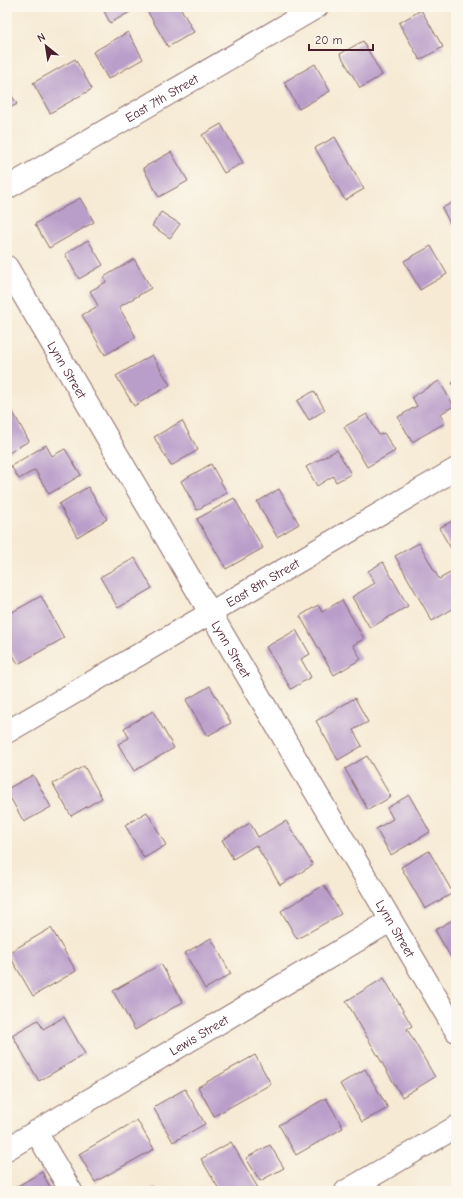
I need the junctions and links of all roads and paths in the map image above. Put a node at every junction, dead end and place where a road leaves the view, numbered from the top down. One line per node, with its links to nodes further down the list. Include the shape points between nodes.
1 (317, 7): 2 (street, East 7th Street)
2 (7, 188)
3 (7, 267): 5 (street, Lynn Street)
4 (456, 469): 5 (street, East 8th Street)
5 (211, 613): 6 (street, East 8th Street); 7 (street, Lynn Street)
6 (7, 732)
7 (390, 921): 8 (street, Lynn Street); 10 (street, Lewis Street)
8 (456, 1031)
9 (456, 1127): 13 (street)
10 (36, 1132): 11 (street, Lewis Street); 12 (street)
11 (7, 1149)
12 (71, 1191)
13 (346, 1191)

